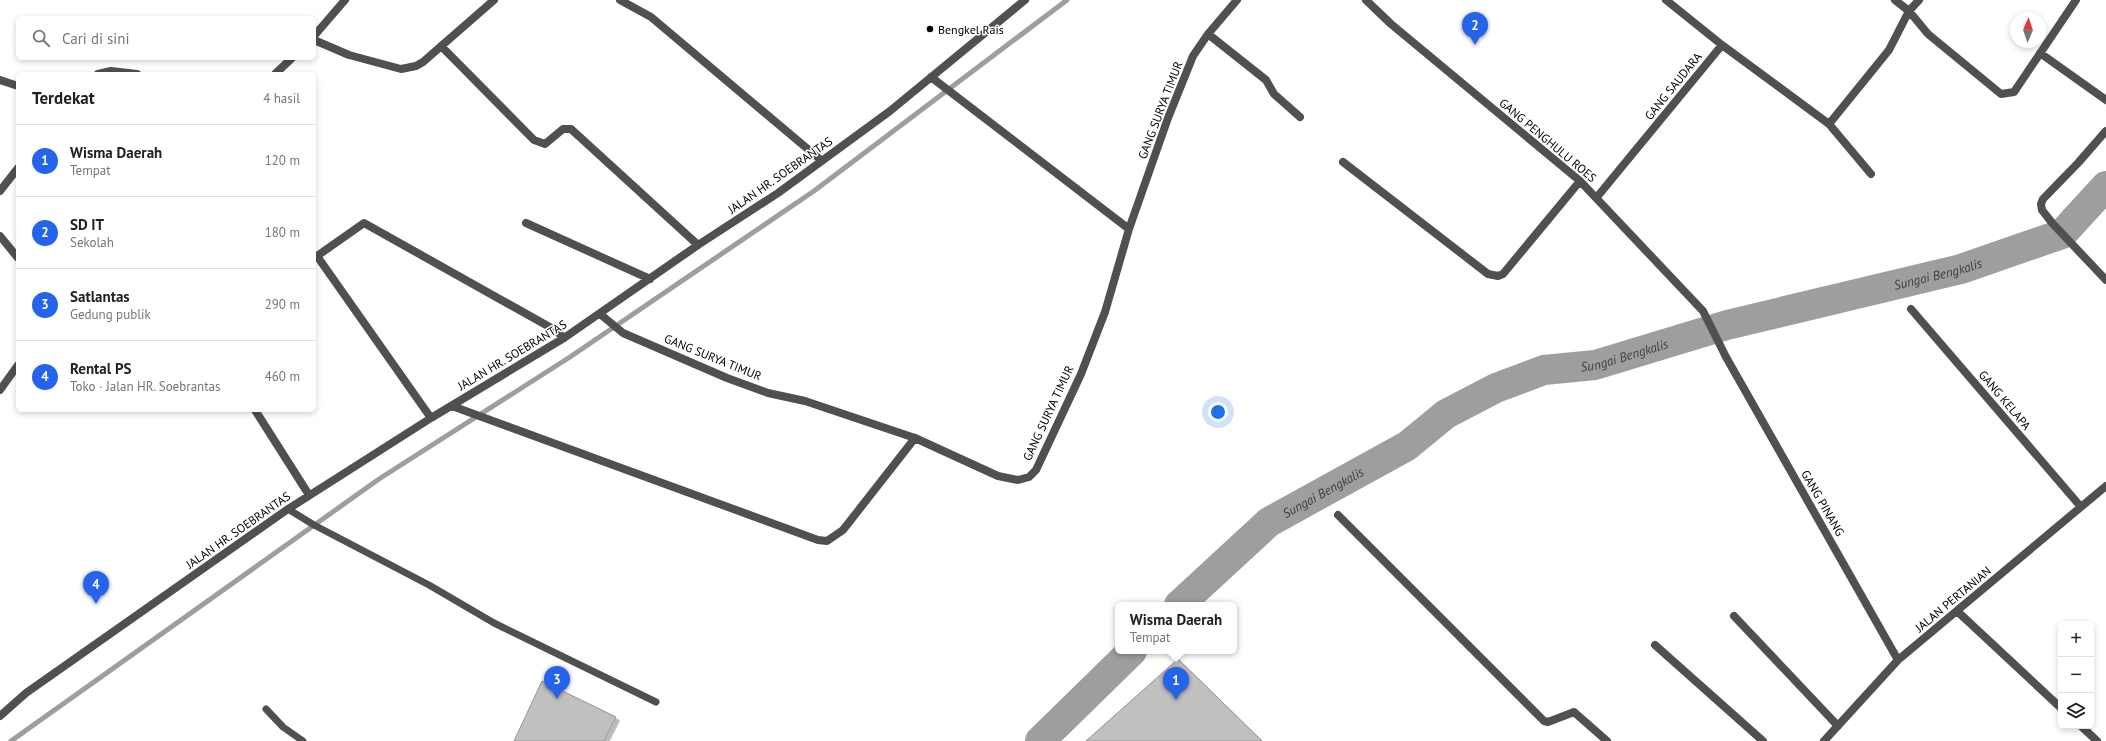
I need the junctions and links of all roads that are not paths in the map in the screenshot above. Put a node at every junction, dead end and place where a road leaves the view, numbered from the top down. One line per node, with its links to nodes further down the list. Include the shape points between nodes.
1 (345, 0): 12 (street)
2 (494, 0): 16 (street)
3 (620, 0): 29 (street, via 651,17)
4 (1024, 0): 22 (street, JALAN HR. SOEBRANTAS)
5 (1237, 0): 13 (street, GANG SURYA TIMUR)
6 (1366, 0): 33 (street, GANG PENGHULU ROES, via 1391,24)
7 (1666, 0): 15 (street)
8 (1895, 0): 11 (street)
9 (1919, 0): 11 (street)
10 (2076, 0): 17 (street)
11 (1909, 11): 17 (street, via 1928,34 2001,94 2014,92); 27 (street, via 1889,50)
12 (316, 34)
13 (1208, 34): 26 (street, via 1266,80 1274,94); 37 (street, GANG SURYA TIMUR, via 1193,56)
14 (316, 41): 16 (street, via 349,55 400,69 419,64)
15 (1722, 45): 27 (street); 35 (street, GANG SAUDARA)
16 (441, 46): 39 (street, via 534,140 545,144 563,128 571,129)
17 (2040, 53): 25 (street)
18 (290, 60): 21 (street)
19 (107, 72): 20 (street)
20 (120, 72)
21 (277, 72)
22 (931, 77): 29 (street, JALAN HR. SOEBRANTAS); 37 (street)
23 (0, 80): 24 (street)
24 (16, 85)
25 (2106, 100)
26 (1300, 117)
27 (1829, 124): 32 (street)
28 (2106, 131): 42 (street, via 2041,204 2042,210 2053,224)
29 (822, 161): 39 (street, JALAN HR. SOEBRANTAS)
30 (1343, 162): 33 (street, via 1493,276 1503,274)
31 (16, 171): 34 (street)
32 (1871, 174)
33 (1580, 181): 35 (street, GANG PENGHULU ROES)
34 (0, 191)
35 (1597, 198): 46 (street, GANG PENGHULU ROES, via 1703,311)
36 (526, 223): 41 (street)
37 (1129, 229): 52 (street, GANG SURYA TIMUR, via 1104,312 1081,374 1036,470 1028,477 1018,480 1007,479)
38 (0, 236): 40 (street)
39 (698, 245): 41 (street, JALAN HR. SOEBRANTAS)
40 (16, 256)
41 (650, 279): 44 (street, JALAN HR. SOEBRANTAS)
42 (2106, 280)
43 (1912, 309): 55 (street, GANG KELAPA)
44 (600, 314): 45 (street, JALAN HR. SOEBRANTAS); 52 (street, GANG SURYA TIMUR, via 623,333 726,378)
45 (564, 338): 49 (street, JALAN HR. SOEBRANTAS); 51 (street, via 555,330 364,223 317,256)
46 (1726, 357): 61 (street, GANG PINANG)
47 (16, 368): 48 (street)
48 (0, 390)
49 (452, 406): 51 (street, JALAN HR. SOEBRANTAS); 52 (street, via 818,540 827,541 843,530)
50 (256, 412): 54 (street)
51 (431, 418): 54 (street, JALAN HR. SOEBRANTAS)
52 (915, 438)
53 (2106, 486): 55 (street, JALAN PERTANIAN)
54 (309, 495): 56 (street, JALAN HR. SOEBRANTAS)
55 (2081, 507): 58 (street, JALAN PERTANIAN)
56 (288, 509): 62 (lane, via 494,623); 65 (street, JALAN HR. SOEBRANTAS, via 26,693)
57 (1338, 515): 69 (street, via 1544,721 1548,722 1571,712 1576,713)
58 (1957, 611): 61 (street, JALAN PERTANIAN); 63 (street)
59 (1734, 616): 66 (street)
60 (1655, 645): 70 (street)
61 (1898, 660): 66 (street, JALAN PERTANIAN)
62 (656, 702)
63 (2058, 705)
64 (266, 709): 68 (lane, via 283,727)
65 (0, 716)
66 (1838, 726): 71 (street, JALAN PERTANIAN)
67 (2084, 729): 72 (street)
68 (303, 741)
69 (1607, 741)
70 (1763, 741)
71 (1824, 741)
72 (2097, 741)

